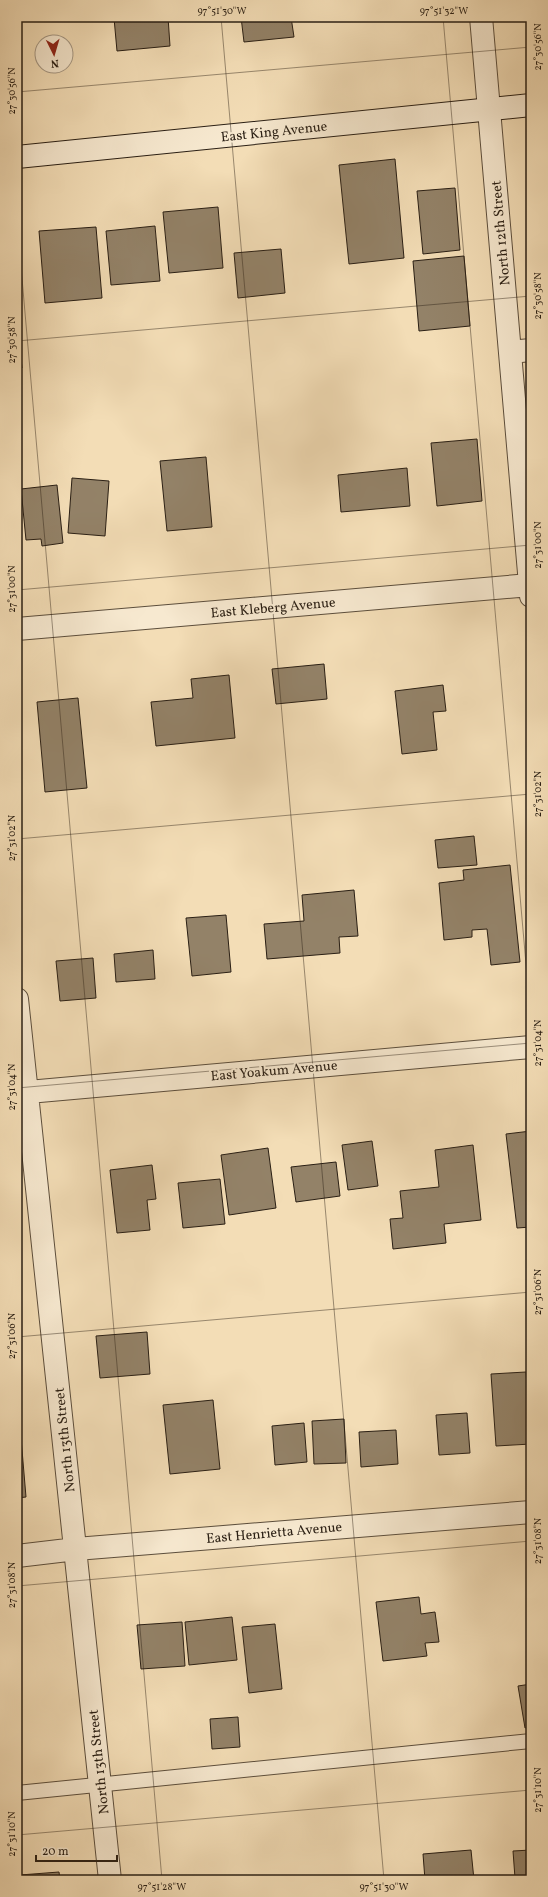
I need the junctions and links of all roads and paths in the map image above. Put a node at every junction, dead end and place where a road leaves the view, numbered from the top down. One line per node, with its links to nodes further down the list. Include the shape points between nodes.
1 (481, 17): 3 (street, North 12th Street)
2 (531, 105): 3 (street, East King Avenue)
3 (490, 109): 4 (street, East King Avenue); 5 (street, North 12th Street)
4 (17, 157)
5 (521, 351): 6 (street, North 12th Street)
6 (530, 590): 7 (street, East Kleberg Avenue)
7 (17, 629)
8 (17, 1000): 10 (street, North 13th Street)
9 (531, 1047): 10 (street, East Yoakum Avenue)
10 (22, 1093): 12 (street, North 13th Street)
11 (531, 1512): 12 (street, East Henrietta Avenue)
12 (76, 1548): 13 (street, East Henrietta Avenue); 15 (street, North 13th Street)
13 (17, 1556)
14 (531, 1741): 15 (lane)
15 (100, 1784): 16 (lane); 17 (street, North 13th Street)
16 (17, 1793)
17 (110, 1880)

